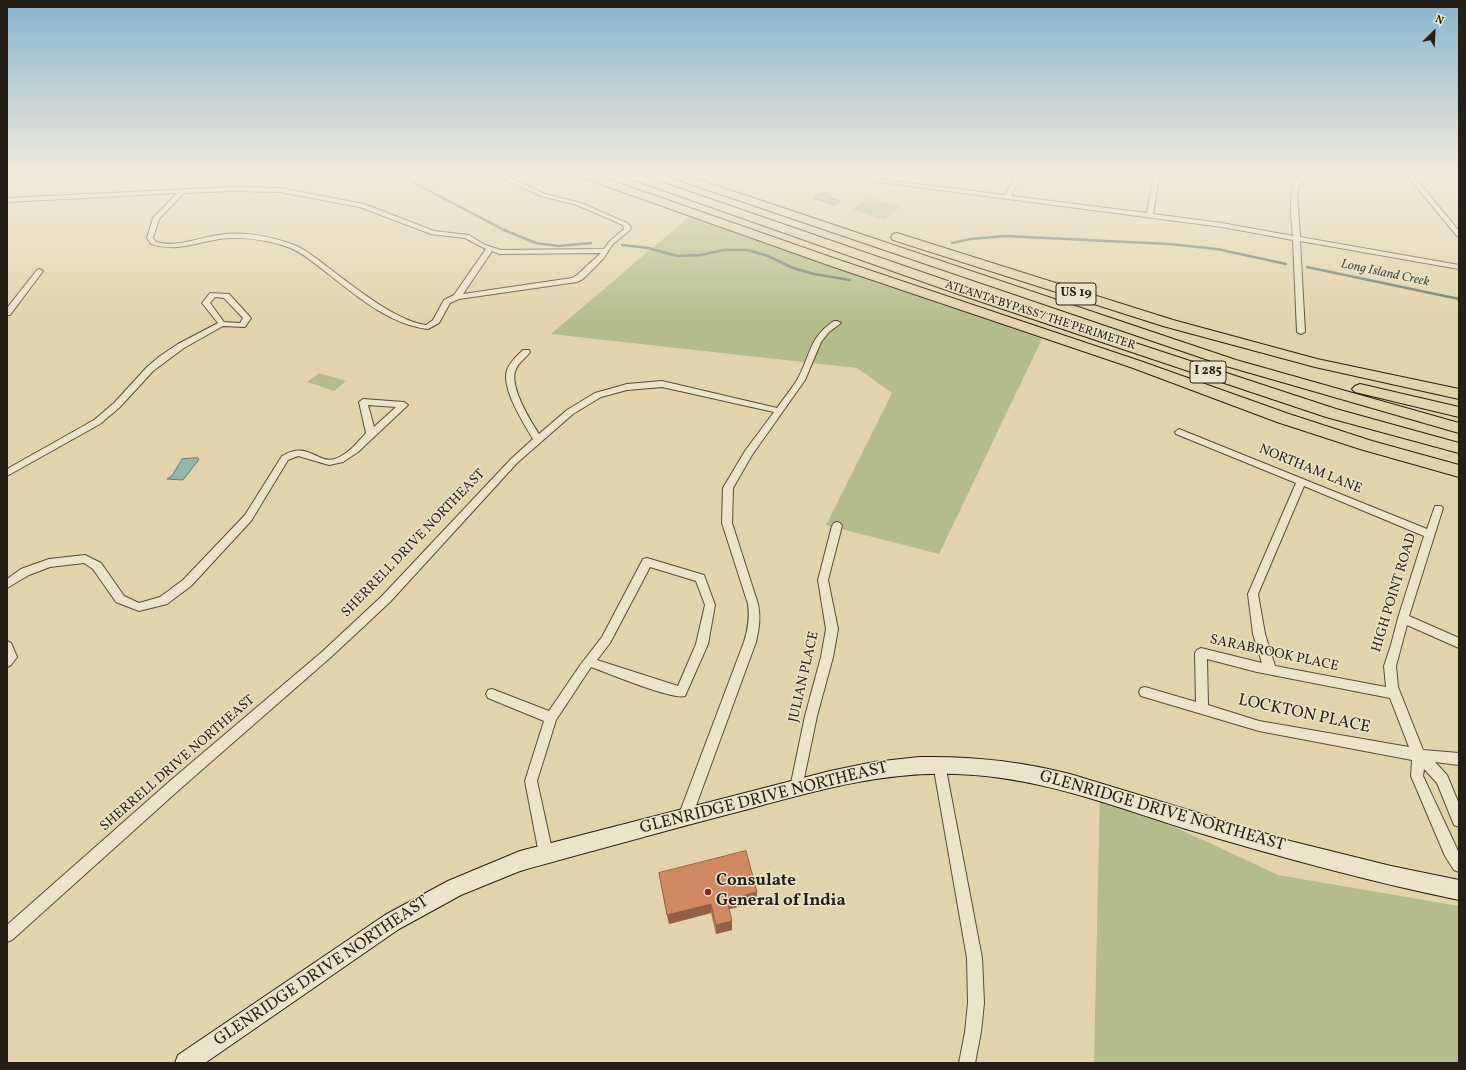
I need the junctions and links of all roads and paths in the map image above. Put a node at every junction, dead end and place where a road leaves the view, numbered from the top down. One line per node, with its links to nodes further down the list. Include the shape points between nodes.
1 (155, 223): 17 (street, via 150,238 153,243 162,245 178,245 229,236 284,243 301,251 374,303 420,326 428,327 436,321 447,302)
2 (406, 223): 13 (street, via 433,233 467,236)
3 (623, 223): 14 (street, via 628,227 627,230 611,243)
4 (721, 223): 24 (highway)
5 (767, 223): 32 (highway, ATLANTA BYPASS / THE PERIMETER / I 285, via 960,290 1331,413)
6 (816, 223): 18 (highway, ATLANTA BYPASS / THE PERIMETER / I 285)
7 (856, 223): 25 (highway, US 19, via 1168,323 1315,363)
8 (1207, 223): 12 (street)
9 (1296, 223): 12 (street)
10 (1449, 223): 11 (street)
11 (1459, 235)
12 (1296, 238): 15 (street); 22 (street)
13 (490, 249): 14 (street, via 511,253); 17 (street)
14 (606, 251): 17 (street, via 574,280)
15 (1459, 267)
16 (39, 271): 19 (street)
17 (457, 297)
18 (1058, 305): 27 (highway, via 1275,366); 28 (highway, ATLANTA BYPASS / THE PERIMETER / I 285, via 1230,363)
19 (7, 313)
20 (837, 323): 26 (street, via 826,330 817,342 801,380)
21 (222, 324): 21 (street, via 206,303 213,296 226,296 247,318 242,325); 34 (street, via 164,358 97,422)
22 (1301, 332)
23 (526, 352): 31 (street, via 517,360 510,373 523,417)
24 (1138, 365): 33 (highway, via 1283,418); 35 (highway, via 1233,404)
25 (1459, 394)
26 (779, 411): 31 (street, SHERRELL DRIVE NORTHEAST, via 662,384 627,386 598,395 570,412); 56 (street, via 748,453 728,488 727,523 753,604 754,627)
27 (1459, 412)
28 (1459, 428)
29 (1179, 432): 36 (street, NORTHAM LANE)
30 (372, 434): 40 (street, via 361,446 335,462 293,453 285,458 248,518 188,583 163,601 139,607 120,599 98,566 85,559 49,563 25,572)
31 (538, 440): 61 (street, SHERRELL DRIVE NORTHEAST, via 514,461 386,599 327,654)
32 (1459, 448)
33 (1459, 471)
34 (7, 473)
35 (1459, 481)
36 (1301, 482): 39 (street, NORTHAM LANE); 46 (street, via 1253,594 1259,634)
37 (1438, 508): 39 (street, HIGH POINT ROAD)
38 (837, 526): 55 (street, JULIAN PLACE, via 822,580 832,629)
39 (1430, 534): 41 (street, HIGH POINT ROAD)
40 (7, 584)
41 (1402, 618): 42 (street); 49 (street, HIGH POINT ROAD, via 1390,666)
42 (1459, 642)
43 (7, 646): 44 (street, via 11,657)
44 (7, 662)
45 (590, 662): 45 (street, via 606,640 647,562 700,578 710,605 702,644 681,692); 51 (street)
46 (1270, 669): 49 (street, SARABROOK PLACE); 50 (street, SARABROOK PLACE, via 1201,653)
47 (1145, 692): 50 (street, LOCKTON PLACE)
48 (492, 694): 51 (street)
49 (1395, 694): 52 (street, HIGH POINT ROAD)
50 (1202, 709): 52 (street, LOCKTON PLACE, via 1259,726)
51 (551, 718): 58 (street, via 531,781)
52 (1419, 755): 53 (street, LOCKTON PLACE); 57 (street, HIGH POINT ROAD, via 1442,780); 59 (street, HIGH POINT ROAD, via 1417,776 1450,851)
53 (1459, 759)
54 (939, 764): 55 (main road, GLENRIDGE DRIVE NORTHEAST, via 894,766); 60 (main road, GLENRIDGE DRIVE NORTHEAST, via 989,767 1061,780 1281,848); 63 (street, via 977,972 975,1026)
55 (796, 788): 56 (main road, GLENRIDGE DRIVE NORTHEAST)
56 (685, 817): 58 (main road, GLENRIDGE DRIVE NORTHEAST)
57 (1459, 820)
58 (546, 854): 62 (main road, GLENRIDGE DRIVE NORTHEAST, via 488,872 421,904)
59 (1459, 865)
60 (1459, 890)
61 (7, 935)
62 (186, 1063)
63 (967, 1063)

